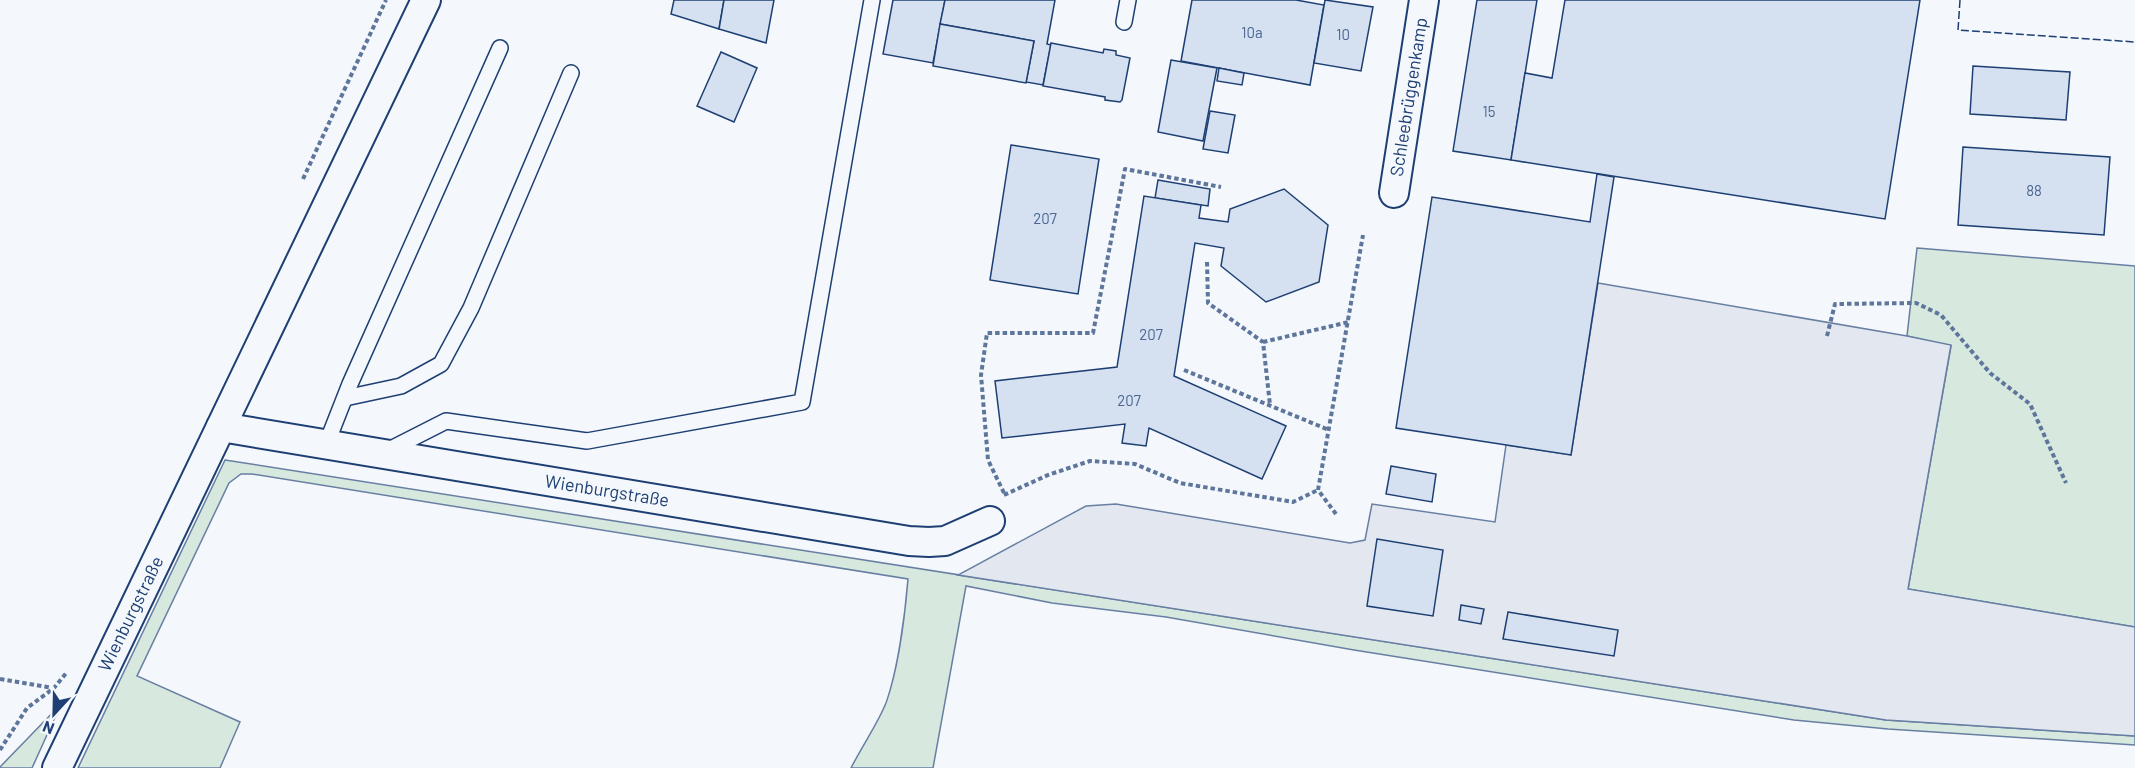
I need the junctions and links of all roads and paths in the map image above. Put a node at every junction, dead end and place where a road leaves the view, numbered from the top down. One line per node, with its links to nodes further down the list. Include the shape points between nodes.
1 (426, 0): 18 (street, Wienburgstraße)
2 (872, 0): 21 (lane, via 802,402 587,441 446,421)
3 (1128, 0): 5 (lane)
4 (1424, 0): 9 (street, Schleebrüggenkamp)
5 (1124, 22)
6 (500, 48): 16 (lane)
7 (571, 73): 16 (lane, via 471,308 441,363 401,386)
8 (1221, 187): 24 (path, via 1125,169 1093,333 987,333 981,375 988,460)
9 (1394, 193)
10 (1363, 235): 12 (path)
11 (1207, 262): 14 (path, via 1208,303)
12 (1349, 322): 14 (path); 19 (path)
13 (1827, 336): 22 (path, via 1835,304 1916,303 1941,315 1990,373 2030,404)
14 (1263, 342): 17 (path)
15 (1184, 370): 17 (path)
16 (345, 398): 20 (lane)
17 (1270, 405): 19 (path)
18 (221, 427): 20 (street, Wienburgstraße); 29 (street, Wienburgstraße)
19 (1329, 430): 23 (path)
20 (326, 445): 21 (street, Wienburgstraße)
21 (380, 454): 25 (street, Wienburgstraße, via 929,543 945,541)
22 (2066, 483)
23 (1318, 490): 24 (path, via 1293,502 1180,483 1135,464 1090,461); 26 (path)
24 (1005, 494): 25 (path)
25 (999, 512)
26 (1336, 514)
27 (0, 679): 28 (path, via 54,688 27,708)
28 (0, 750)
29 (57, 768)

